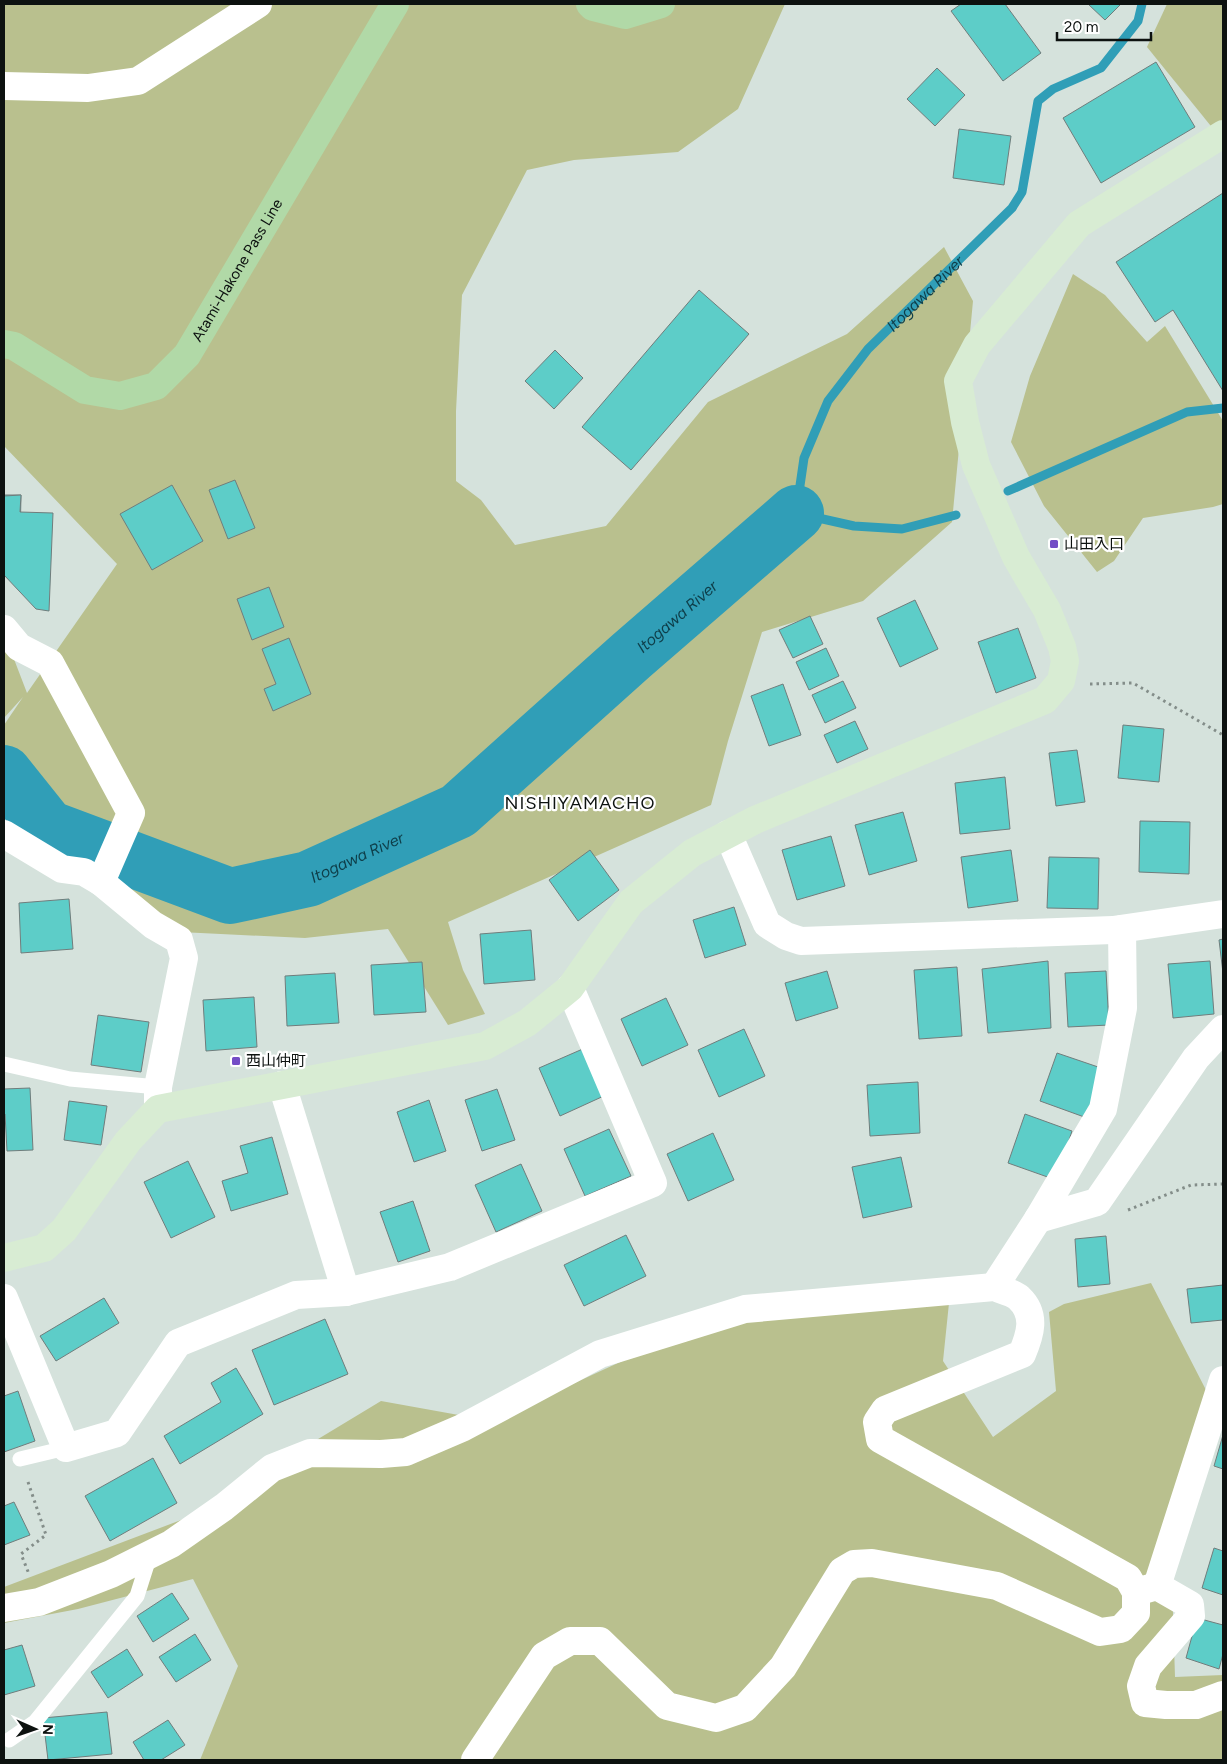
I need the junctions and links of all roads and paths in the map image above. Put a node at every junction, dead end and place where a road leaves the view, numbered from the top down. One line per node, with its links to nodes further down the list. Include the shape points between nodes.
1 (258, 4): 5 (street, via 138,81 88,88)
2 (395, 4): 7 (main road, Atami-Hakone Pass Line, via 188,355 156,386 120,396 85,390 14,346)
3 (590, 4): 4 (main road, via 625,15)
4 (661, 4)
5 (4, 86)
6 (1223, 134): 9 (street, via 1079,224 978,345 958,381 976,464 1016,557 1047,610 1062,647 1066,661)
7 (4, 344)
8 (4, 630): 13 (street, via 19,647 50,663 131,813)
9 (1061, 680): 10 (path, via 1086,684 1133,683); 12 (street, via 1045,700)
10 (1223, 734)
11 (4, 834): 13 (street, via 62,869 84,872)
12 (728, 834): 15 (street, via 768,924 801,941); 16 (street, via 692,853 631,902)
13 (101, 882): 20 (street, via 153,924 179,940 184,958)
14 (1223, 914): 15 (street)
15 (1122, 929): 23 (street, via 1123,1008 1103,1109)
16 (570, 988): 19 (street, via 526,1023 485,1046); 26 (street, via 653,1183 450,1267)
17 (1223, 1029): 22 (street, via 1196,1058)
18 (4, 1064): 20 (lane)
19 (282, 1085): 20 (street); 26 (street)
20 (158, 1098): 24 (street, via 64,1230 44,1248)
21 (1223, 1184): 22 (path, via 1191,1185 1122,1212)
22 (1097, 1202): 23 (street)
23 (1038, 1219): 25 (street)
24 (4, 1258)
25 (994, 1287): 31 (street, via 745,1309 609,1351 462,1428 406,1452 310,1453 272,1468 216,1512); 32 (street, via 1019,1298 1030,1314 1030,1334 1022,1354 885,1410 877,1422 880,1439)
26 (346, 1292): 29 (street, via 296,1295 178,1342 117,1433)
27 (4, 1298): 29 (street)
28 (1223, 1380): 32 (street)
29 (66, 1448): 30 (lane)
30 (20, 1459): 33 (path, via 46,1535 21,1554)
31 (150, 1555): 33 (street); 36 (lane, via 137,1596 34,1722)
32 (1146, 1589): 35 (street, via 1190,1605 1191,1616 1148,1666 1141,1686 1145,1703 1196,1705); 37 (street, via 1136,1613 1121,1629 1100,1632 997,1586 872,1563 854,1564 842,1571 783,1667 745,1708 716,1718 666,1706 600,1641 570,1641 544,1656)
33 (39, 1602): 34 (street)
34 (4, 1608)
35 (1223, 1695)
36 (9, 1740)
37 (475, 1760)

